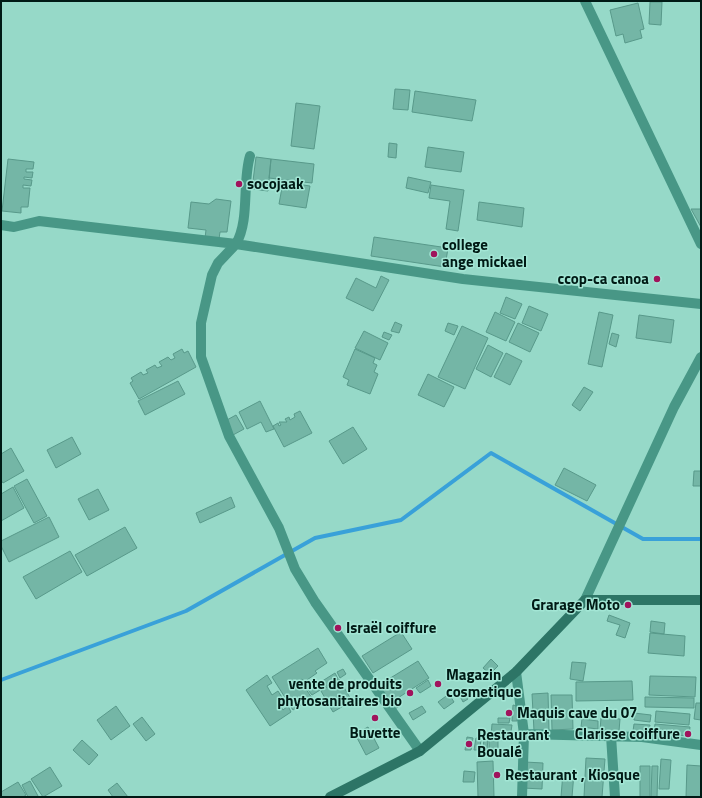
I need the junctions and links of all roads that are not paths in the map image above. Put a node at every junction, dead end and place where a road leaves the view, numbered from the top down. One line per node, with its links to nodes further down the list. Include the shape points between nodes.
1 (585, 1): 5 (street)
2 (250, 156): 4 (street, via 240,238)
3 (1, 225): 4 (street, via 14,227 39,221)
4 (236, 244): 6 (street, via 463,279); 14 (street, via 218,263 212,275 200,334 201,357 228,436 279,528 295,569 315,602)
5 (701, 244)
6 (701, 304)
7 (701, 357): 8 (street, via 674,406)
8 (585, 600): 9 (main road); 10 (main road)
9 (701, 600)
10 (516, 672): 11 (street); 14 (main road)
11 (524, 734): 12 (street); 16 (street)
12 (611, 736): 13 (street, via 642,737); 17 (street)
13 (701, 745)
14 (420, 750): 15 (main road)
15 (330, 797)
16 (522, 797)
17 (615, 797)

